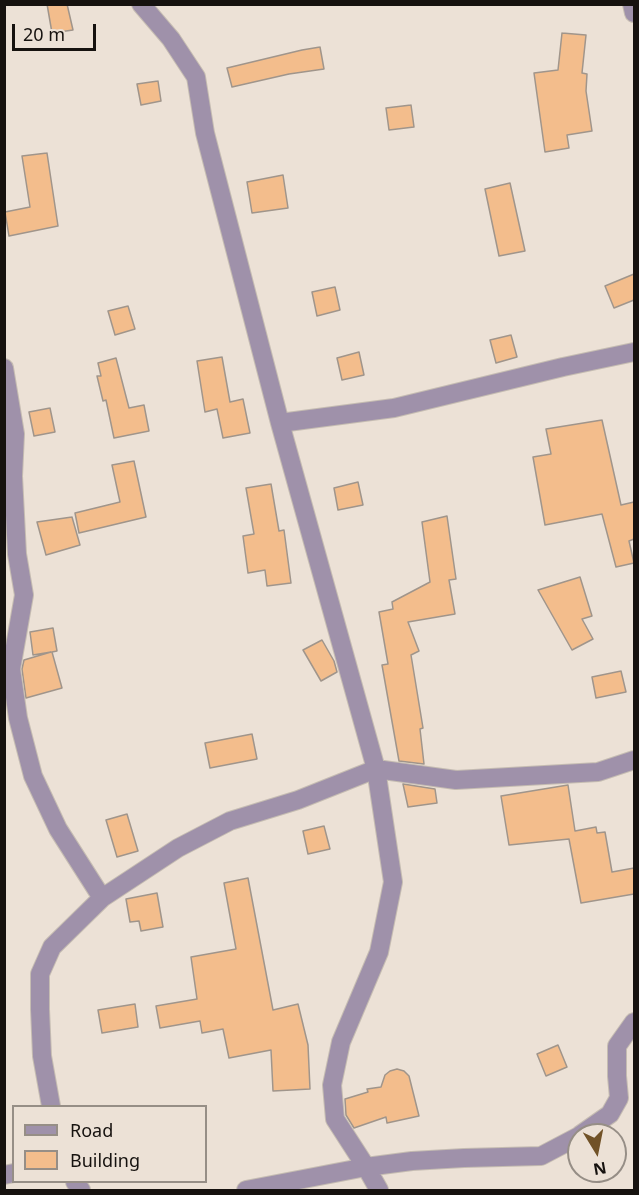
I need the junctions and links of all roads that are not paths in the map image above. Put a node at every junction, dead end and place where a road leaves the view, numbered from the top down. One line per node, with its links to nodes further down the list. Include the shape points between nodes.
1 (141, 4): 6 (street, via 196,76 205,133)
2 (632, 4): 3 (street)
3 (634, 13)
4 (634, 352): 6 (street, via 394,408)
5 (4, 368): 9 (street, via 15,434 17,554 24,595 11,669 18,718 33,776 58,829)
6 (280, 423): 8 (street)
7 (634, 760): 8 (street, via 598,772 456,780)
8 (376, 769): 9 (street, via 298,800 230,821 178,848); 14 (street, via 393,882 379,952 341,1042 332,1085 335,1119)
9 (102, 898): 11 (street, via 52,947 40,974 42,1056)
10 (634, 1022): 12 (street, via 616,1046 619,1098 610,1114)
11 (51, 1105)
12 (597, 1123)
13 (567, 1142): 14 (street, via 541,1156 412,1161)
14 (366, 1167): 15 (street); 16 (street)
15 (246, 1191)
16 (379, 1191)

